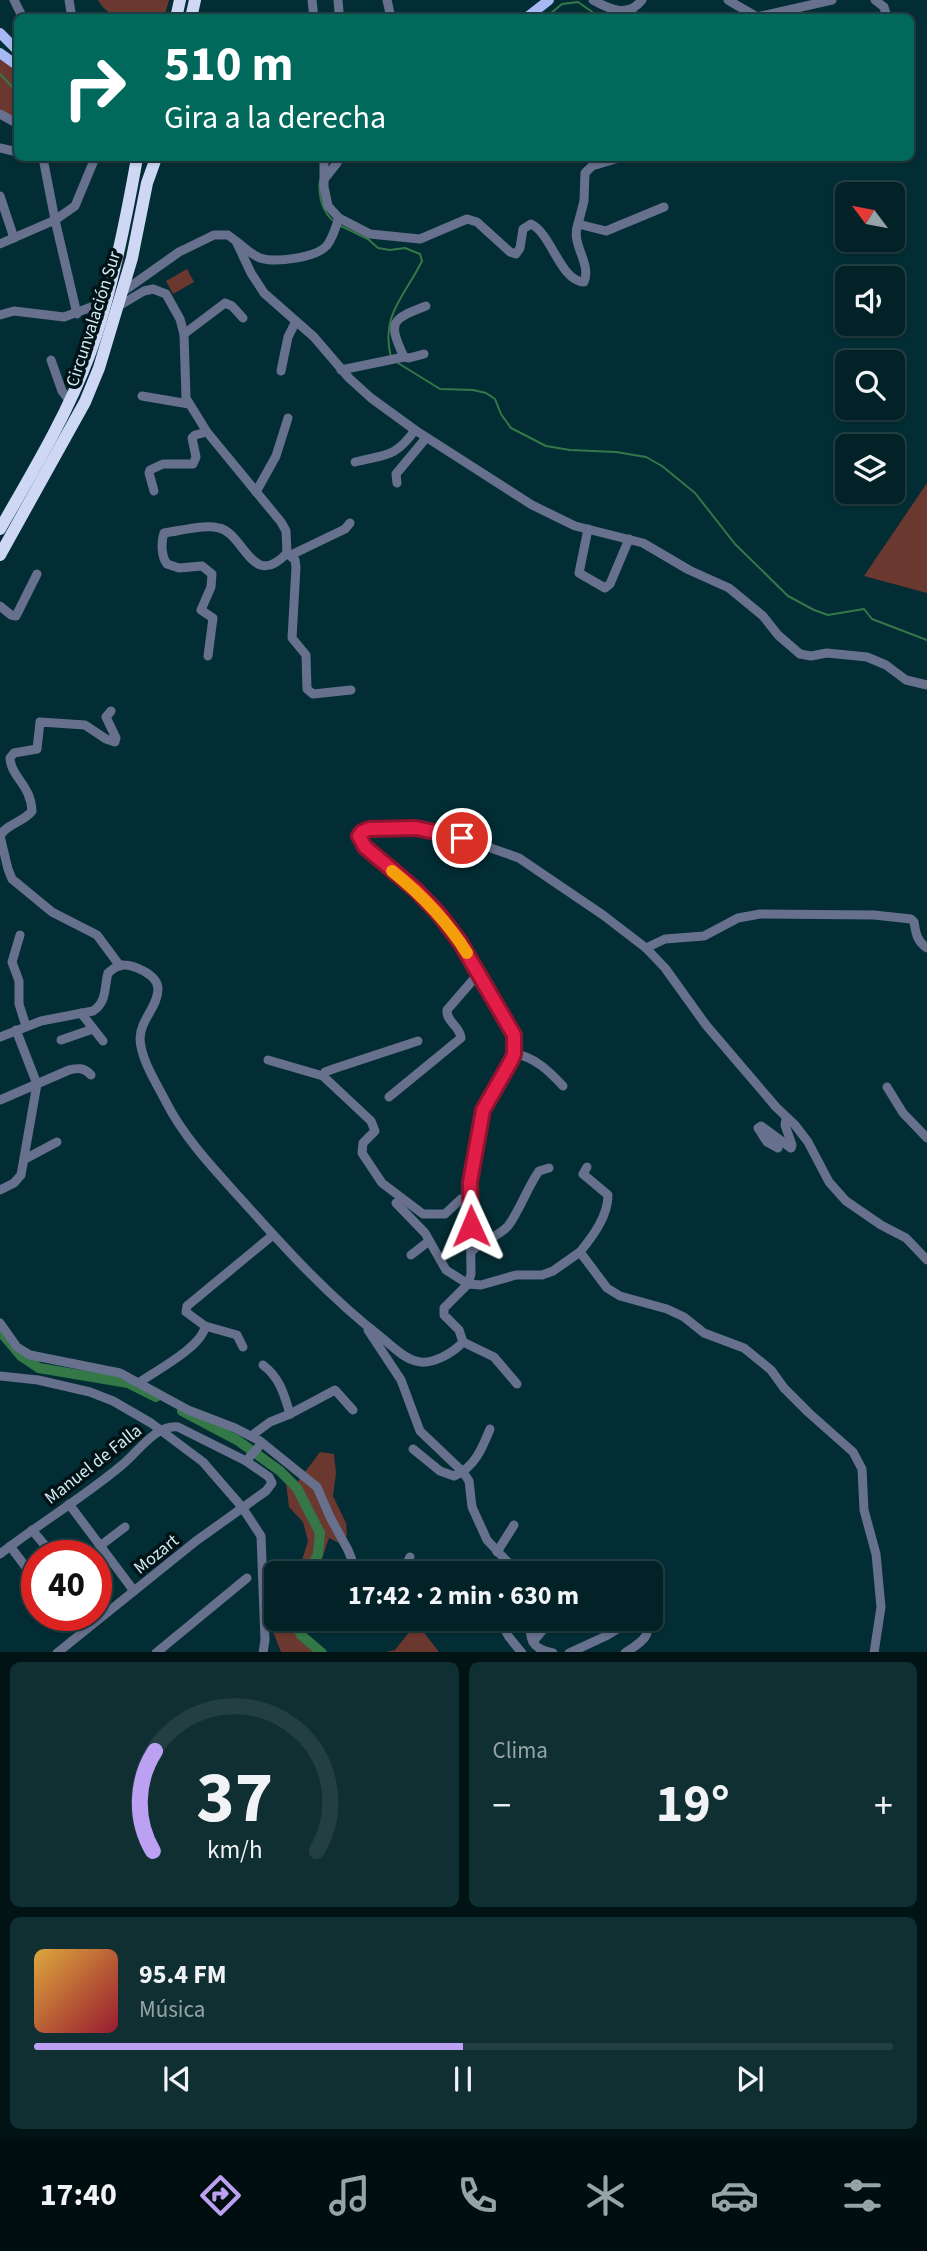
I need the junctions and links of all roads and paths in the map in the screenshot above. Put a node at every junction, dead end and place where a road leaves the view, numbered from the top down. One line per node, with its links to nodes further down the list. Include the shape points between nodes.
1 (338, 0): 8 (street)
2 (593, 0): 7 (street, via 616,11)
3 (728, 0): 10 (street)
4 (832, 0): 11 (street)
5 (875, 0): 12 (street)
6 (545, 2): 9 (main road)
7 (637, 4)
8 (339, 12)
9 (531, 14)
10 (753, 14)
11 (771, 14)
12 (886, 14)
13 (0, 33): 14 (main road)
14 (14, 47)
15 (0, 52): 16 (main road)
16 (14, 63)
17 (0, 148): 18 (street)
18 (13, 151)
19 (44, 161): 29 (street)
20 (94, 161): 29 (street, via 79,200)
21 (136, 161): 38 (highway, Circunvalación Sur)
22 (155, 161): 35 (highway, Circunvalación Sur)
23 (324, 161): 26 (street)
24 (338, 161): 26 (street)
25 (609, 161): 31 (street, via 585,173)
26 (326, 177): 30 (street, via 328,206)
27 (0, 196): 32 (street)
28 (664, 207): 31 (street, via 606,232)
29 (55, 220): 32 (street); 40 (street)
30 (337, 222): 31 (street, via 370,234 420,239 467,219 477,222 514,254 520,248 523,229 531,223 575,280 584,282 587,274 576,238); 33 (street, via 320,251 289,259 258,257)
31 (578, 223)
32 (14, 238): 34 (street)
33 (236, 241): 36 (street, via 214,235); 43 (street, via 264,293)
34 (0, 244)
35 (132, 258): 36 (street, via 132,271); 37 (highway, Circunvalación Sur)
36 (148, 274): 37 (street)
37 (121, 293): 38 (highway, Circunvalación Sur)
38 (111, 305): 40 (street); 44 (street, via 144,291 160,290 173,305); 51 (highway, Circunvalación Sur); 66 (highway, Circunvalación Sur, via 99,368 85,402)
39 (426, 306): 46 (street, via 396,319)
40 (77, 314): 41 (street, via 64,317 14,311)
41 (0, 315)
42 (243, 318): 44 (street, via 225,303)
43 (296, 321): 48 (street); 49 (street)
44 (184, 334): 52 (street)
45 (424, 354): 46 (street)
46 (396, 359): 48 (street)
47 (51, 360): 51 (street)
48 (341, 370): 54 (street)
49 (281, 371)
50 (142, 397): 52 (street)
51 (69, 400): 62 (highway, Circunvalación Sur)
52 (189, 404): 55 (street)
53 (288, 418): 60 (street, via 276,456)
54 (415, 430): 56 (street); 57 (street, via 395,452)
55 (207, 432): 59 (street, via 192,439 193,464 163,464 150,470); 60 (street)
56 (426, 438): 58 (street, via 396,474); 63 (street, via 532,505)
57 (355, 462)
58 (397, 483)
59 (154, 491)
60 (256, 492): 65 (street, via 286,531)
61 (350, 523): 65 (street)
62 (0, 529)
63 (587, 529): 64 (street); 64 (street, via 579,573 605,588)
64 (629, 539): 70 (street, via 729,588 800,654 867,657 906,680)
65 (289, 554): 69 (street, via 269,565 260,564 217,527 164,533 167,564 202,566 212,574 201,610 213,618); 71 (street, via 296,567 292,638 306,655 307,689 313,694)
66 (0, 555)
67 (37, 574): 68 (street, via 16,616)
68 (0, 606)
69 (208, 656)
70 (927, 685)
71 (351, 690)
72 (111, 711): 76 (street, via 106,717 115,742 85,725 40,722 37,749 10,758 29,794 32,811 0,836 12,879 52,912 97,935)
73 (20, 935): 79 (street, via 12,962)
74 (646, 948): 75 (street, via 665,939 704,936 738,918 760,914 911,919 920,944); 77 (street, via 519,858 416,828 362,832 360,842 439,914); 95 (street)
75 (927, 948)
76 (120, 966): 78 (street, via 108,973 99,1007); 105 (street, via 136,968 157,982 158,991 140,1038 169,1108 187,1137)
77 (479, 973): 86 (street, via 514,1035); 93 (street, via 447,1010 461,1038)
78 (81, 1013): 79 (street); 80 (street)
79 (26, 1026): 81 (street)
80 (93, 1029): 83 (street); 84 (street)
81 (16, 1030): 82 (street); 90 (street)
82 (0, 1037)
83 (61, 1040)
84 (103, 1041)
85 (418, 1041): 89 (street)
86 (514, 1054): 91 (street, via 546,1069); 103 (street, via 483,1110)
87 (268, 1060): 89 (street)
88 (91, 1075): 90 (street, via 79,1068)
89 (323, 1076): 103 (street, via 371,1121 374,1131 363,1143 362,1153 387,1187 428,1215 446,1214 461,1199)
90 (37, 1084): 94 (street); 99 (street)
91 (563, 1086)
92 (887, 1087): 96 (street)
93 (389, 1097)
94 (0, 1100)
95 (786, 1119): 98 (street, via 791,1148 758,1128 767,1142); 110 (street, via 846,1201 906,1238)
96 (927, 1138)
97 (57, 1142): 99 (street)
98 (778, 1148)
99 (25, 1159): 102 (street, via 18,1179)
100 (587, 1167): 108 (street, via 583,1174 608,1195 608,1205)
101 (549, 1168): 107 (street, via 539,1171 502,1232)
102 (0, 1191)
103 (470, 1197): 107 (street)
104 (396, 1203): 106 (street)
105 (273, 1235): 113 (street, via 187,1306 186,1312); 114 (street)
106 (429, 1241): 109 (street); 111 (street, via 446,1270)
107 (471, 1252): 111 (street)
108 (580, 1252): 111 (street, via 542,1275); 162 (street, via 607,1288 620,1296 667,1308 704,1333 744,1348 853,1452 862,1469 864,1510 876,1554 881,1607)
109 (411, 1255)
110 (927, 1261)
111 (468, 1284): 115 (street, via 444,1308)
112 (0, 1323): 119 (street, via 17,1347 30,1355 120,1373)
113 (205, 1325): 116 (street, via 237,1335); 119 (street, via 204,1332 179,1356)
114 (365, 1325): 115 (street, via 418,1362 448,1354); 129 (street, via 401,1380 420,1431)
115 (463, 1342): 120 (street, via 494,1357)
116 (243, 1347)
117 (263, 1365): 122 (street, via 282,1387)
118 (0, 1376): 124 (street, via 90,1392 133,1411)
119 (140, 1382): 125 (street, via 188,1410)
120 (517, 1384)
121 (353, 1410): 122 (street, via 335,1390)
122 (290, 1414): 125 (street)
123 (490, 1429): 129 (street, via 480,1452)
124 (160, 1430): 128 (street, Manuel de Falla, via 178,1427); 130 (street, Manuel de Falla); 131 (street, via 203,1462)
125 (251, 1436): 126 (street)
126 (260, 1445): 128 (street); 143 (street, via 317,1487)
127 (413, 1449): 129 (street, via 449,1475)
128 (248, 1460): 131 (street, Manuel de Falla, via 272,1483)
129 (463, 1472): 139 (street, via 472,1507)
130 (69, 1504): 134 (street, Manuel de Falla); 136 (street)
131 (242, 1507): 148 (street, Mozart); 157 (street, via 261,1536)
132 (514, 1525): 139 (street)
133 (125, 1527): 137 (street)
134 (32, 1530): 135 (street); 138 (street, Manuel de Falla)
135 (40, 1540)
136 (96, 1540)
137 (108, 1540)
138 (10, 1546): 140 (street, Manuel de Falla); 142 (street)
139 (496, 1552): 145 (street)
140 (0, 1554)
141 (410, 1557): 144 (street)
142 (21, 1561)
143 (352, 1561)
144 (408, 1561)
145 (505, 1561)
146 (112, 1562): 148 (street)
147 (247, 1578): 156 (street)
148 (134, 1591): 155 (street, Mozart)
149 (506, 1631): 158 (street)
150 (529, 1631): 154 (street)
151 (542, 1631): 154 (street)
152 (614, 1631): 160 (street)
153 (648, 1631): 161 (street, via 641,1643)
154 (533, 1642): 159 (street)
155 (58, 1652)
156 (157, 1652)
157 (262, 1652)
158 (521, 1652)
159 (551, 1652)
160 (571, 1652)
161 (627, 1652)
162 (874, 1652)

